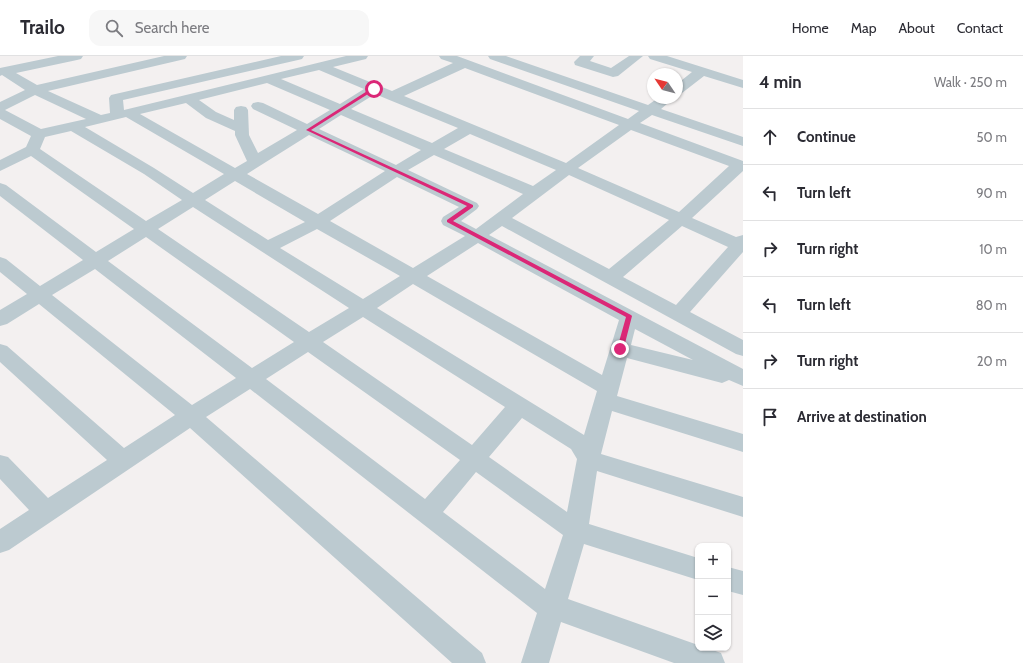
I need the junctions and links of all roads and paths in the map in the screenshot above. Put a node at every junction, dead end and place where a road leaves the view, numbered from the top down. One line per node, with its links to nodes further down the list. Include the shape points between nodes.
1 (77, 56): 12 (street)
2 (181, 56): 18 (street)
3 (298, 56): 28 (street, via 116,98)
4 (362, 56): 11 (street)
5 (445, 56): 10 (street)
6 (494, 56): 26 (street)
7 (637, 56): 9 (street, via 613,73 580,62)
8 (654, 56): 13 (street)
9 (580, 57)
10 (465, 63): 19 (street); 30 (street)
11 (320, 66): 14 (street); 17 (street)
12 (2, 71): 18 (street)
13 (702, 71): 15 (street); 16 (street)
14 (269, 79): 20 (street); 25 (street)
15 (743, 84)
16 (683, 85)
17 (374, 89): 19 (street); 25 (street)
18 (35, 90): 23 (street); 29 (street)
19 (392, 96): 32 (street)
20 (188, 98): 28 (street); 33 (street, via 210,115)
21 (660, 104): 26 (street)
22 (258, 106): 34 (street)
23 (0, 107)
24 (241, 110): 33 (street)
25 (341, 110): 34 (street); 37 (street)
26 (652, 110): 30 (street); 36 (street)
27 (0, 113): 35 (street)
28 (122, 114): 29 (street); 43 (street)
29 (100, 120): 31 (street)
30 (631, 124): 39 (street); 41 (street)
31 (73, 126): 35 (street); 46 (street)
32 (469, 128): 37 (street); 41 (street)
33 (242, 129): 38 (street)
34 (308, 130): 38 (street); 42 (street)
35 (36, 142): 40 (street); 50 (street)
36 (743, 142)
37 (434, 150): 42 (street); 45 (street)
38 (255, 162): 43 (street)
39 (741, 165): 48 (street)
40 (0, 166)
41 (568, 169): 45 (street); 48 (street)
42 (396, 171): 49 (street); 51 (street, via 471,206 449,221)
43 (234, 174): 46 (street); 49 (street)
44 (0, 188): 54 (street)
45 (535, 193): 47 (street)
46 (192, 199): 50 (street); 53 (street)
47 (502, 219): 51 (street); 57 (street)
48 (681, 219): 52 (street); 57 (street)
49 (318, 222): 53 (street); 56 (street)
50 (145, 228): 54 (street); 63 (street)
51 (477, 236): 56 (street); 61 (street)
52 (742, 244): 60 (street)
53 (267, 248): 59 (street)
54 (95, 260): 58 (street); 67 (street)
55 (0, 263): 58 (street)
56 (414, 276): 59 (street); 69 (street)
57 (611, 277): 60 (street)
58 (39, 296): 62 (street); 71 (street)
59 (364, 307): 63 (street); 70 (street)
60 (678, 314): 65 (street)
61 (629, 316): 64 (street); 68 (street)
62 (0, 319)
63 (309, 342): 67 (street); 74 (street)
64 (620, 349): 68 (street); 69 (street)
65 (743, 349)
66 (0, 351): 75 (street)
67 (251, 378): 71 (street); 79 (street)
68 (743, 379)
69 (607, 395): 72 (street); 73 (street)
70 (520, 405): 73 (street, via 579,443); 74 (street)
71 (191, 416): 75 (street); 86 (street)
72 (743, 443)
73 (588, 459): 77 (street); 80 (street)
74 (475, 460): 79 (street); 80 (street)
75 (123, 461): 78 (street)
76 (0, 464): 78 (street)
77 (743, 507)
78 (46, 512): 81 (street)
79 (427, 514): 85 (street, via 543,603)
80 (576, 531): 82 (street); 85 (street)
81 (0, 542)
82 (695, 568)
83 (731, 580): 84 (street)
84 (743, 583)
85 (552, 606): 87 (street); 88 (street)
86 (472, 663)
87 (535, 663)
88 (711, 663)

